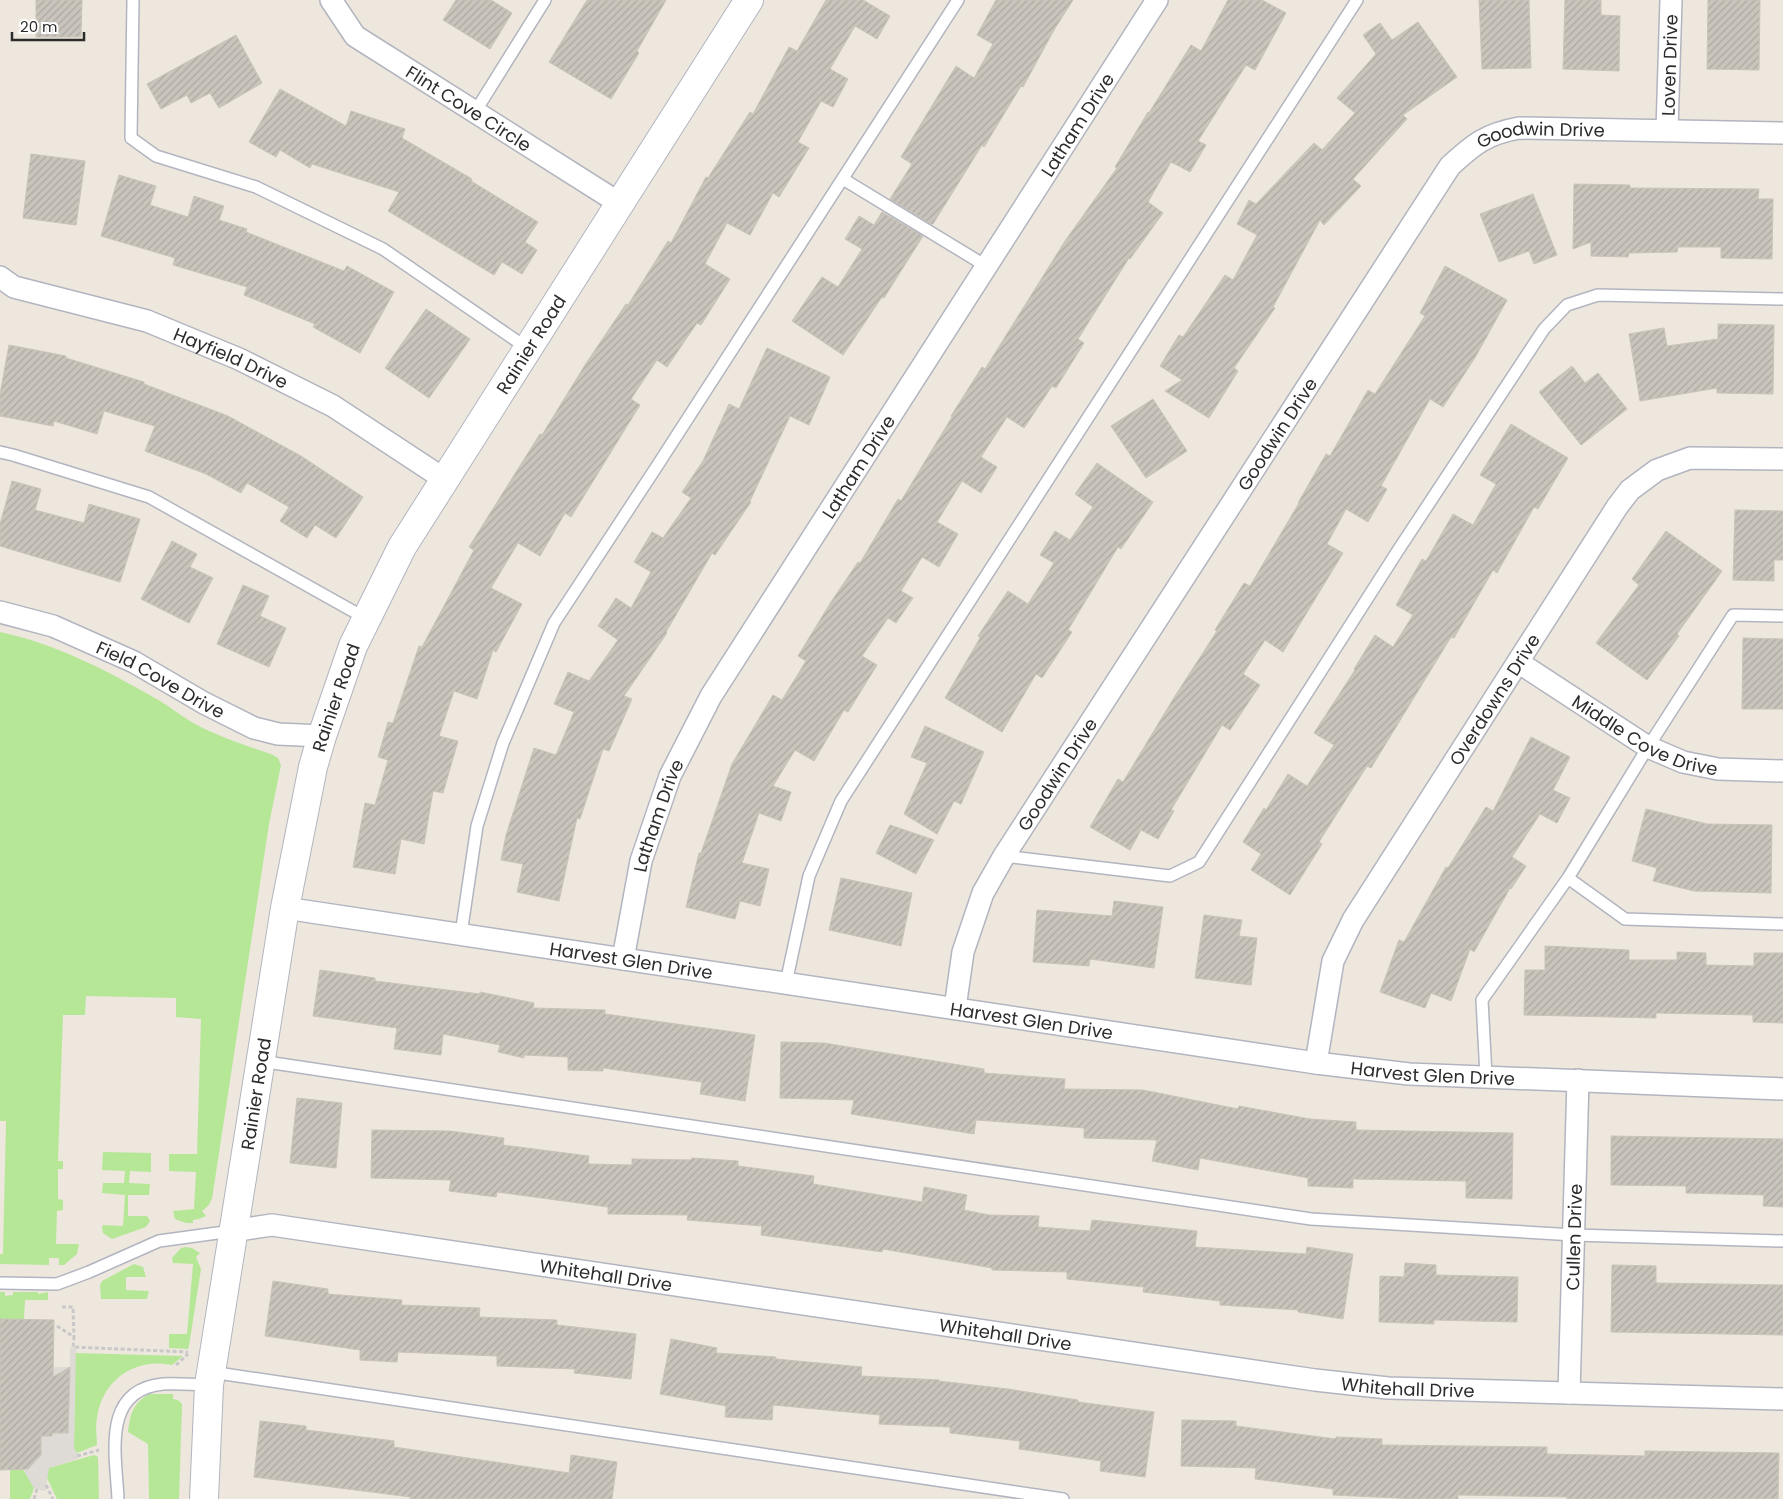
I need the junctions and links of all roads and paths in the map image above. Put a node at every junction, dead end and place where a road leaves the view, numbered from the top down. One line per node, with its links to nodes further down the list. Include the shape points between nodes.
1 (133, 0): 17 (lane, via 131,138 156,156 256,187 383,249)
2 (331, 0): 9 (street, Flint Cove Circle, via 355,36)
3 (545, 0): 9 (lane)
4 (749, 0): 13 (street, Rainier Road)
5 (958, 0): 12 (lane)
6 (1157, 0): 14 (street, Latham Drive)
7 (1357, 0): 34 (lane, via 841,801 810,876)
8 (1671, 0): 10 (street, Loven Drive)
9 (475, 112): 13 (street, Flint Cove Circle)
10 (1667, 130): 11 (street, Goodwin Drive); 28 (street, Goodwin Drive, via 1519,128 1476,143 1450,166)
11 (1783, 133)
12 (842, 179): 14 (lane); 32 (lane, via 554,623 503,743 477,826)
13 (619, 204): 17 (street, Rainier Road)
14 (986, 266): 33 (street, Latham Drive, via 711,696 670,776 641,861)
15 (0, 277): 20 (street, Hayfield Drive, via 14,288 147,321 239,359 333,406)
16 (1783, 298): 28 (lane, via 1598,295 1567,305 1544,329 1396,552 1199,862 1170,876)
17 (527, 348): 20 (street, Rainier Road)
18 (0, 452): 23 (lane, via 149,497)
19 (1783, 458): 24 (street, Overdowns Drive, via 1690,458 1658,470 1630,490)
20 (444, 479): 23 (street, Rainier Road, via 402,547)
21 (0, 612): 25 (street, Field Cove Drive, via 52,626 134,662 204,704 254,728 278,734)
22 (1783, 616): 26 (lane, via 1733,615)
23 (367, 619): 25 (street, Rainier Road, via 353,646)
24 (1518, 662): 26 (street, Middle Cove Drive); 37 (street, Overdowns Drive, via 1353,920 1333,961)
25 (322, 736): 30 (street, Rainier Road)
26 (1648, 747): 27 (street, Middle Cove Drive, via 1683,762 1718,769); 29 (lane)
27 (1783, 771)
28 (1004, 856): 35 (street, Goodwin Drive, via 983,893 963,952)
29 (1568, 878): 31 (lane, via 1625,919); 38 (lane, via 1482,1000)
30 (285, 908): 32 (street, Harvest Glen Drive); 36 (street, Rainier Road)
31 (1783, 924)
32 (461, 934): 33 (street, Harvest Glen Drive)
33 (623, 959): 34 (street, Harvest Glen Drive)
34 (786, 983): 35 (street, Harvest Glen Drive)
35 (955, 1008): 37 (street, Harvest Glen Drive)
36 (260, 1061): 41 (street, Rainier Road); 42 (lane, via 1311,1219)
37 (1316, 1063): 38 (street, Harvest Glen Drive, via 1409,1074)
38 (1486, 1076): 39 (street, Harvest Glen Drive)
39 (1578, 1080): 40 (street, Harvest Glen Drive); 42 (street, Cullen Drive)
40 (1783, 1089)
41 (232, 1230): 44 (lane, via 159,1241 57,1284); 49 (street, Rainier Road); 50 (street, Whitehall Drive, via 272,1225 1315,1380 1388,1388)
42 (1574, 1236): 43 (lane); 50 (street, Cullen Drive)
43 (1783, 1241)
44 (0, 1282)
45 (62, 1307): 47 (path, via 73,1307)
46 (57, 1326): 47 (path)
47 (74, 1337): 48 (path, via 73,1347 191,1352)
48 (175, 1366)
49 (210, 1379): 56 (lane, via 139,1390 123,1406 116,1425); 57 (street, Rainier Road); 58 (lane)
50 (1569, 1393): 51 (street, Whitehall Drive)
51 (1783, 1399)
52 (46, 1484): 55 (path)
53 (37, 1489): 54 (path)
54 (34, 1499)
55 (53, 1499)
56 (118, 1499)
57 (204, 1499)
58 (1063, 1499)

